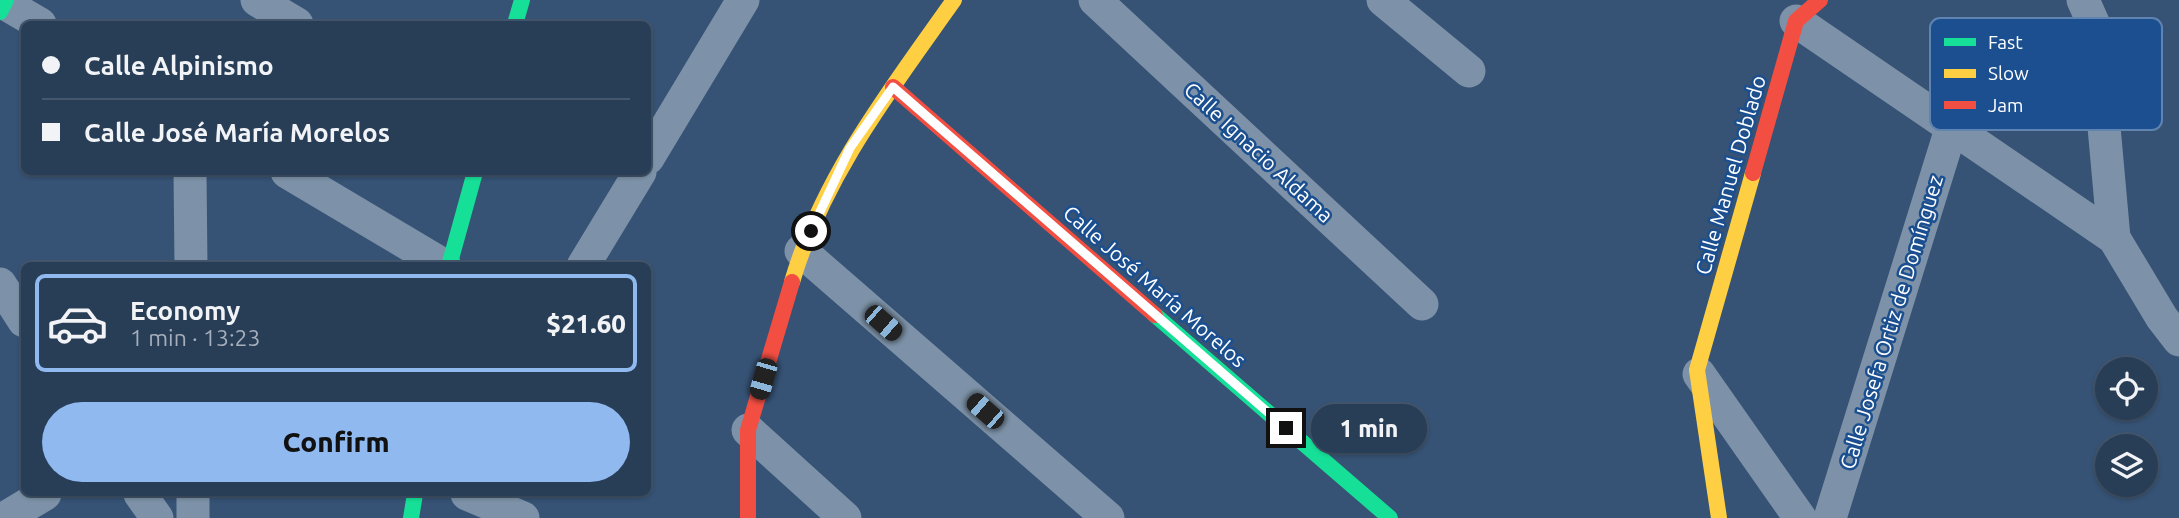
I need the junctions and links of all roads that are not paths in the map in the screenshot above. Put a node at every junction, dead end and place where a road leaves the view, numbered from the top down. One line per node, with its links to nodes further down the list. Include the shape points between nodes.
1 (257, 0): 12 (street)
2 (522, 0): 13 (street)
3 (743, 0): 20 (street)
4 (954, 0): 15 (street)
5 (1095, 0): 32 (street, Calle Ignacio Aldama)
6 (1383, 0): 14 (street)
7 (2083, 0): 10 (street)
8 (4, 5): 11 (street)
9 (1808, 11): 16 (street); 35 (street, Calle Manuel Doblado)
10 (2091, 18)
11 (34, 21)
12 (293, 21)
13 (516, 21)
14 (1469, 71)
15 (893, 87): 26 (street, via 850,148); 50 (street, Calle José María Morelos)
16 (1930, 108)
17 (1951, 130): 53 (street, Calle Josefa Ortiz de Domínguez)
18 (1958, 130): 25 (street)
19 (2104, 130): 25 (street)
20 (651, 153)
21 (190, 175): 27 (street)
22 (292, 175): 28 (street)
23 (474, 175): 29 (street)
24 (638, 175): 30 (street)
25 (2114, 238): 34 (street)
26 (801, 251): 36 (street); 49 (street)
27 (191, 262)
28 (440, 262)
29 (448, 262)
30 (585, 262)
31 (0, 284): 33 (street)
32 (1422, 304)
33 (21, 316)
34 (2173, 327)
35 (1697, 370): 51 (street); 52 (street)
36 (748, 430): 47 (street); 48 (street)
37 (42, 496): 42 (street)
38 (141, 496): 43 (street)
39 (193, 496): 44 (street)
40 (415, 496): 45 (street)
41 (472, 496): 46 (street)
42 (5, 518)
43 (157, 518)
44 (193, 518)
45 (411, 518)
46 (523, 518)
47 (748, 518)
48 (845, 518)
49 (1108, 518)
50 (1390, 518)
51 (1719, 518)
52 (1800, 518)
53 (1830, 518)

